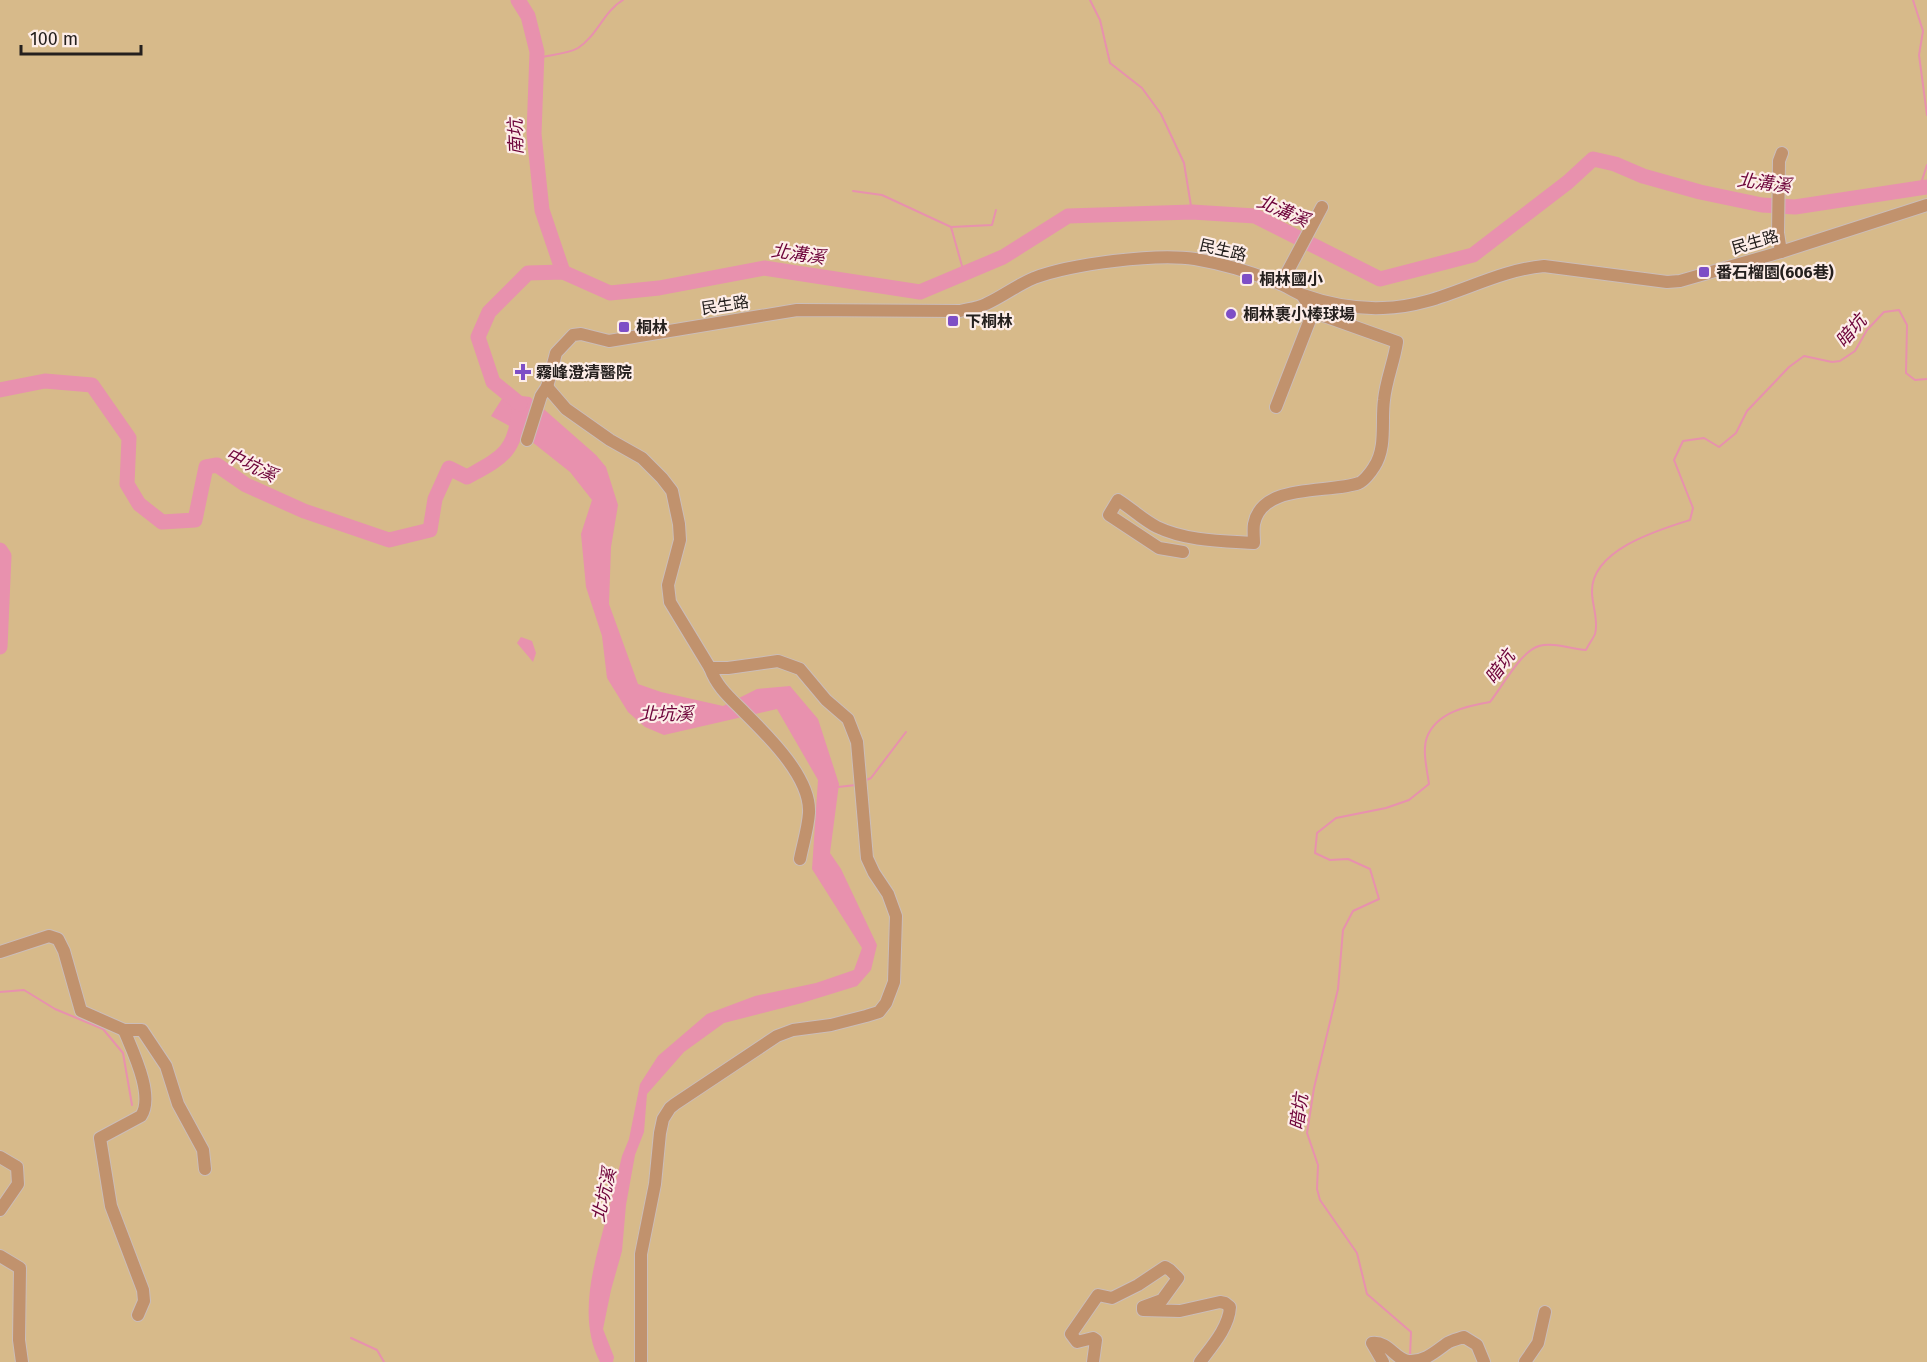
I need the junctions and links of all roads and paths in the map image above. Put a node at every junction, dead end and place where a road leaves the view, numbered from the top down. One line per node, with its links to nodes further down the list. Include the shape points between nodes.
1 (1781, 157): 4 (street)
2 (1927, 205): 4 (street, 民生路)
3 (1320, 210): 5 (street)
4 (1781, 252): 6 (street, 民生路, via 1668,282 1545,266 1530,268 1438,300 1401,308 1347,306)
5 (1281, 284): 6 (street, 民生路); 8 (street, 民生路, via 1230,266 1165,256 1055,271 984,306 960,311 797,310 609,341 587,334 573,335 556,353)
6 (1302, 294): 7 (street)
7 (1313, 312): 9 (street); 11 (street, via 1397,342 1383,403 1380,457 1360,483 1276,498 1263,508 1254,523 1254,543 1188,537 1157,526 1118,500 1108,515 1159,548)
8 (544, 391): 10 (street); 12 (street, via 610,440 642,458 672,491 680,540 668,585 670,603)
9 (1276, 407)
10 (527, 440)
11 (1183, 552)
12 (710, 668): 13 (street, via 715,681 791,765 806,793 809,813); 23 (street, via 778,661 800,669 825,700 848,719 857,742 867,858 896,916 894,982 879,1012 777,1036 670,1108 660,1133 641,1254)
13 (800, 859)
14 (0, 952): 15 (street, via 49,936 58,939 81,1011)
15 (124, 1030): 17 (street, via 142,1030 166,1066 178,1104 203,1150); 21 (street, via 145,1085 144,1111 100,1138 111,1206 143,1290 144,1301)
16 (0, 1157): 18 (street, via 17,1167 18,1184)
17 (205, 1169)
18 (0, 1210)
19 (0, 1256): 22 (street, via 20,1268)
20 (1545, 1312): 28 (street, via 1538,1343)
21 (138, 1316)
22 (22, 1362)
23 (641, 1362)
24 (1093, 1362): 25 (street, via 1096,1340 1077,1342 1071,1334 1087,1308 1098,1295 1112,1298 1165,1267 1178,1278 1162,1300 1143,1310 1180,1311 1220,1302 1230,1307 1222,1330)
25 (1200, 1362)
26 (1383, 1362): 27 (street, via 1372,1343 1385,1346 1406,1361 1415,1361 1464,1337 1477,1345)
27 (1484, 1362)
28 (1525, 1362)

